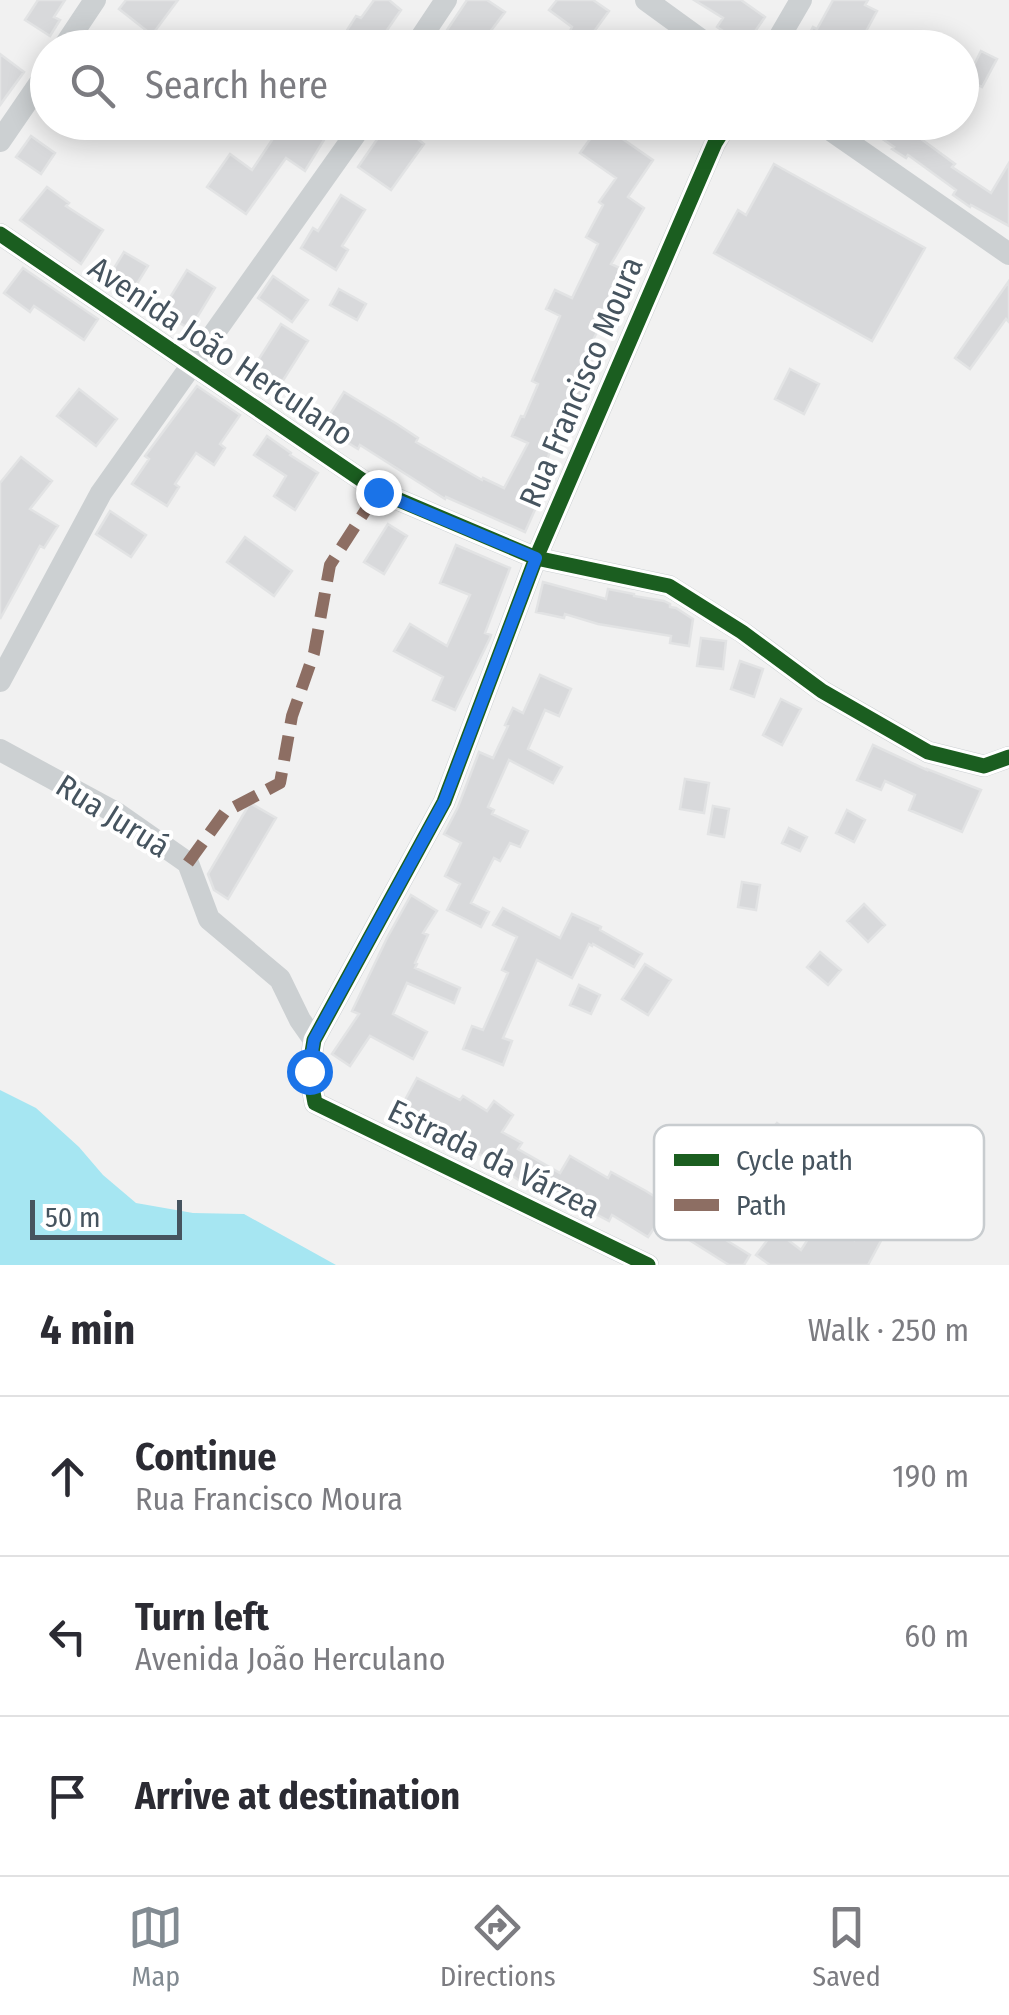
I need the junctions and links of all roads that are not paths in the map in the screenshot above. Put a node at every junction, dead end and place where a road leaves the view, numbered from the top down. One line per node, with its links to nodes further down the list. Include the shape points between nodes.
1 (96, 0): 5 (street)
2 (446, 0): 6 (street)
3 (646, 0): 7 (street)
4 (801, 0): 8 (street)
5 (75, 30)
6 (426, 30)
7 (687, 30)
8 (784, 30)
9 (30, 97): 13 (street)
10 (351, 140): 16 (street)
11 (717, 140): 17 (street, Rua Francisco Moura)
12 (846, 140): 15 (street)
13 (0, 141)
14 (0, 234): 16 (street, Avenida João Herculano)
15 (1009, 254)
16 (192, 365): 17 (street, Avenida João Herculano, via 378,492); 18 (street, via 101,493)
17 (536, 558): 20 (street, Avenida João Herculano, via 668,586 822,691 928,752 984,766); 21 (street, Rua Francisco Moura, via 444,802)
18 (0, 681)
19 (0, 750): 21 (street, Rua Juruá, via 118,814 188,863 209,919 280,979)
20 (1009, 757)
21 (314, 1040): 22 (street, Rua Francisco Moura, via 309,1071)
22 (316, 1103): 23 (street, Estrada da Várzea)
23 (648, 1265)

